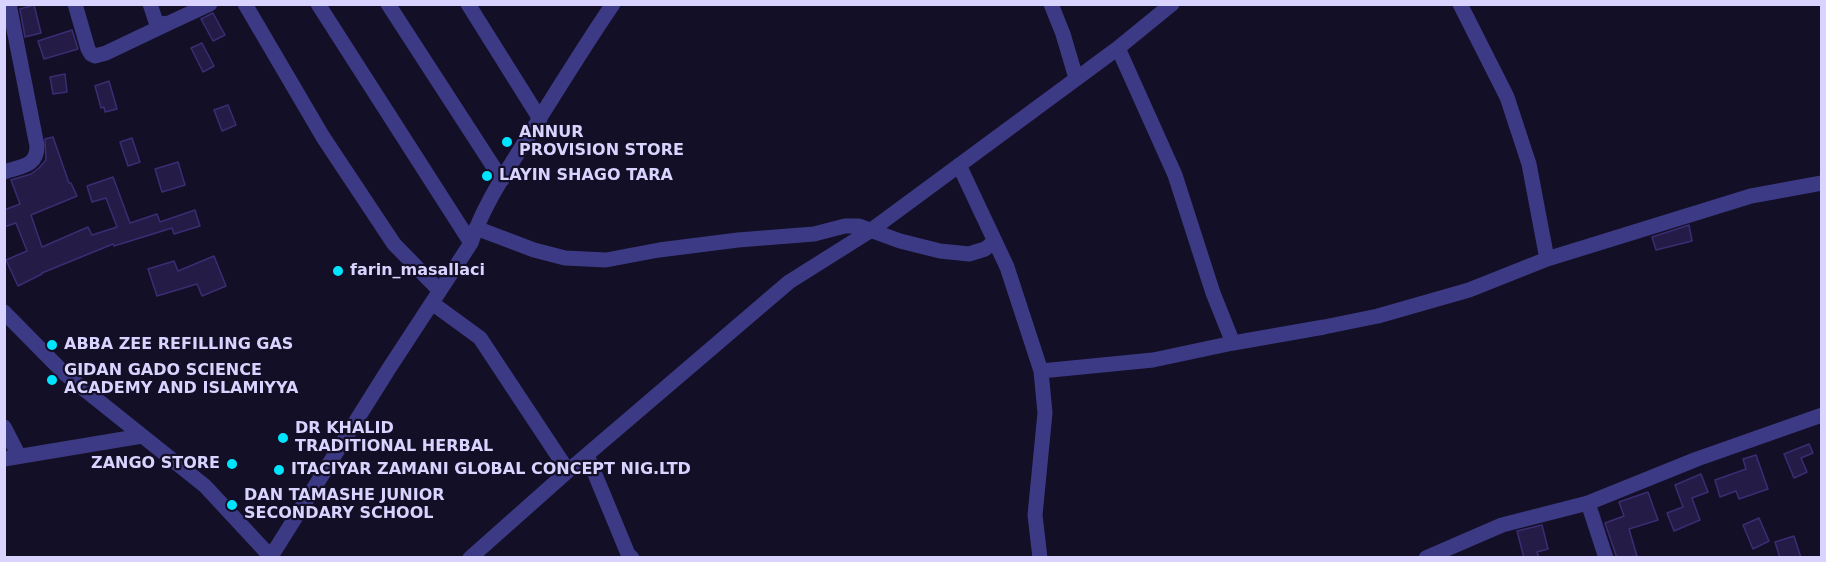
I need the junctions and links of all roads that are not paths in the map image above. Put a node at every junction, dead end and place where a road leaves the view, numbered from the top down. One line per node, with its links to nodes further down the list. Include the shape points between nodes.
1 (9, 4): 18 (street, via 37,156 31,163)
2 (75, 4): 13 (street, via 88,49 95,56)
3 (150, 4): 13 (street, via 156,22)
4 (210, 4): 13 (street)
5 (245, 4): 25 (street, via 323,137 394,244)
6 (318, 4): 22 (street)
7 (388, 4): 19 (street)
8 (468, 4): 16 (street)
9 (1051, 4): 15 (street)
10 (1172, 4): 14 (street)
11 (1460, 4): 24 (street, via 1507,97 1529,164)
12 (608, 7): 16 (street)
13 (168, 23)
14 (1118, 48): 15 (street); 27 (street, via 1175,174)
15 (1076, 78): 17 (street)
16 (540, 119): 19 (street)
17 (959, 165): 21 (street); 23 (street)
18 (4, 172)
19 (502, 180): 22 (street)
20 (1821, 183): 24 (street, via 1751,196)
21 (870, 231): 22 (street, via 845,226 814,234 659,250 606,260 565,258); 23 (street, via 969,255); 32 (street, via 789,282)
22 (473, 235): 25 (street)
23 (995, 241): 28 (street)
24 (1547, 259): 27 (street, via 1469,290 1378,316)
25 (435, 297): 34 (street, via 480,338); 36 (street)
26 (4, 312): 31 (street, via 65,374)
27 (1233, 343): 28 (street, via 1153,360)
28 (1041, 371): 39 (street, via 1045,413 1035,515)
29 (1821, 415): 35 (street)
30 (4, 427): 33 (street)
31 (142, 436): 33 (street); 36 (street, via 206,486)
32 (587, 455): 34 (street); 38 (street)
33 (12, 458)
34 (568, 471): 37 (street)
35 (1588, 503): 40 (street, via 1502,525); 41 (street)
36 (270, 557)
37 (470, 558)
38 (632, 558)
39 (1040, 558)
40 (1426, 558)
41 (1606, 558)

